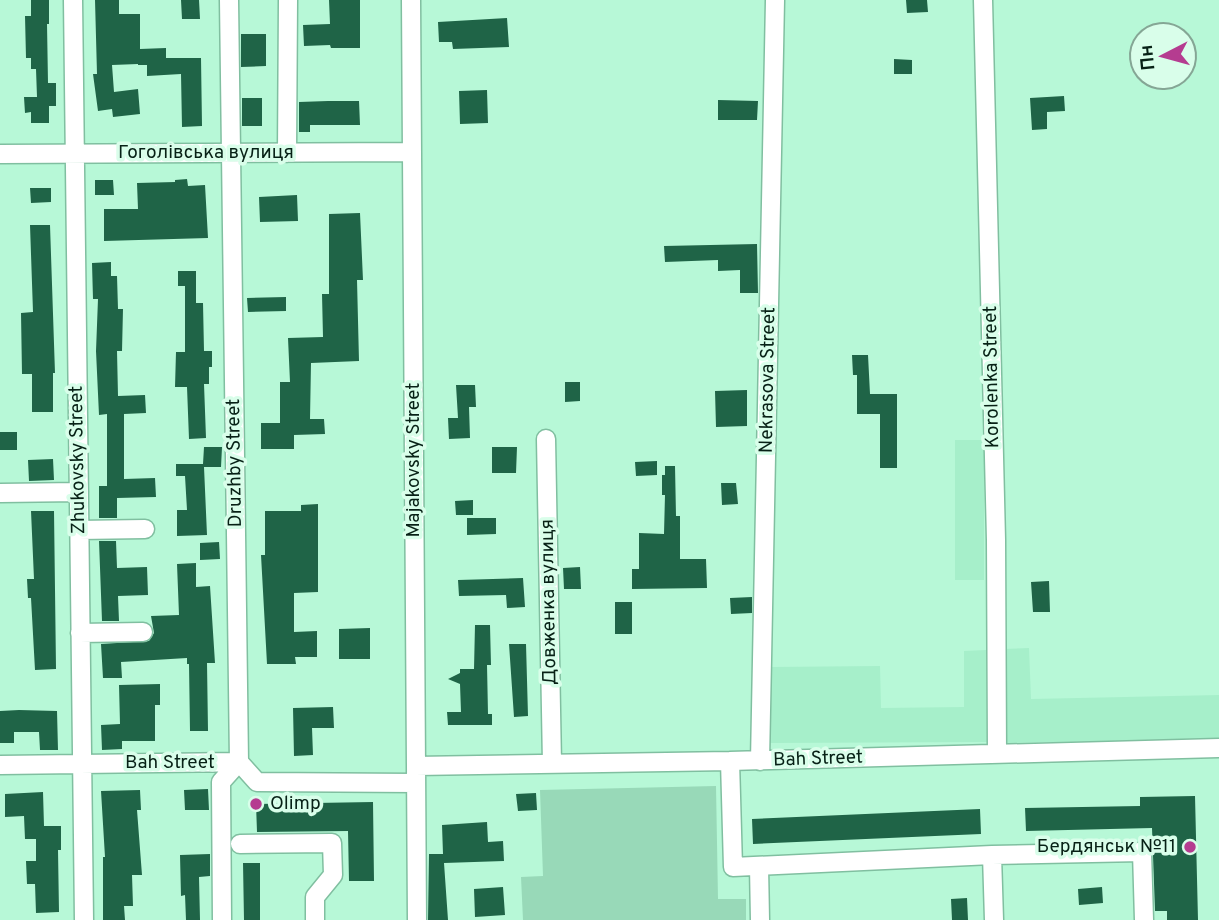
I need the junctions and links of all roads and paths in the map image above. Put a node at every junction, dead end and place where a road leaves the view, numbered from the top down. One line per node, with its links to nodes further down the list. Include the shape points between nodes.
1 (73, 0): 11 (street, Zhukovsky Street)
2 (229, 0): 8 (street, Druzhby Street)
3 (288, 0): 9 (street)
4 (411, 0): 7 (street, Majakovsky Street)
5 (775, 0): 22 (street, Nekrasova Street)
6 (983, 0): 20 (street, Korolenka Street)
7 (412, 152): 9 (street, Гоголівська вулиця); 27 (street, Majakovsky Street)
8 (231, 153): 9 (street, Гоголівська вулиця); 11 (street, Гоголівська вулиця); 23 (street, Druzhby Street)
9 (287, 153)
10 (0, 154): 11 (street, Гоголівська вулиця)
11 (75, 154): 13 (street, Zhukovsky Street)
12 (546, 439): 25 (street, Довженка вулиця)
13 (79, 492): 14 (street); 16 (street, Zhukovsky Street)
14 (0, 493)
15 (145, 529): 16 (street)
16 (79, 530): 18 (street, Zhukovsky Street)
17 (143, 632): 18 (street)
18 (80, 633): 24 (street, Zhukovsky Street)
19 (1219, 748): 20 (street, Bah Street)
20 (997, 754): 22 (street, Bah Street)
21 (730, 761): 22 (street, Bah Street); 25 (street, Bah Street); 30 (street, via 733,867)
22 (760, 761)
23 (239, 762): 24 (street, Bah Street); 27 (street, Bah Street, via 257,782); 32 (street, via 221,782)
24 (82, 763): 26 (street, Bah Street); 31 (street, Zhukovsky Street)
25 (552, 764): 27 (street, Bah Street)
26 (0, 765)
27 (416, 775): 34 (street, Majakovsky Street)
28 (240, 844): 33 (street, via 332,843 333,875 315,897)
29 (992, 855): 30 (street); 36 (street); 37 (street, via 1142,852)
30 (759, 866): 35 (street)
31 (84, 920)
32 (222, 920)
33 (315, 920)
34 (417, 920)
35 (760, 920)
36 (994, 920)
37 (1144, 920)

